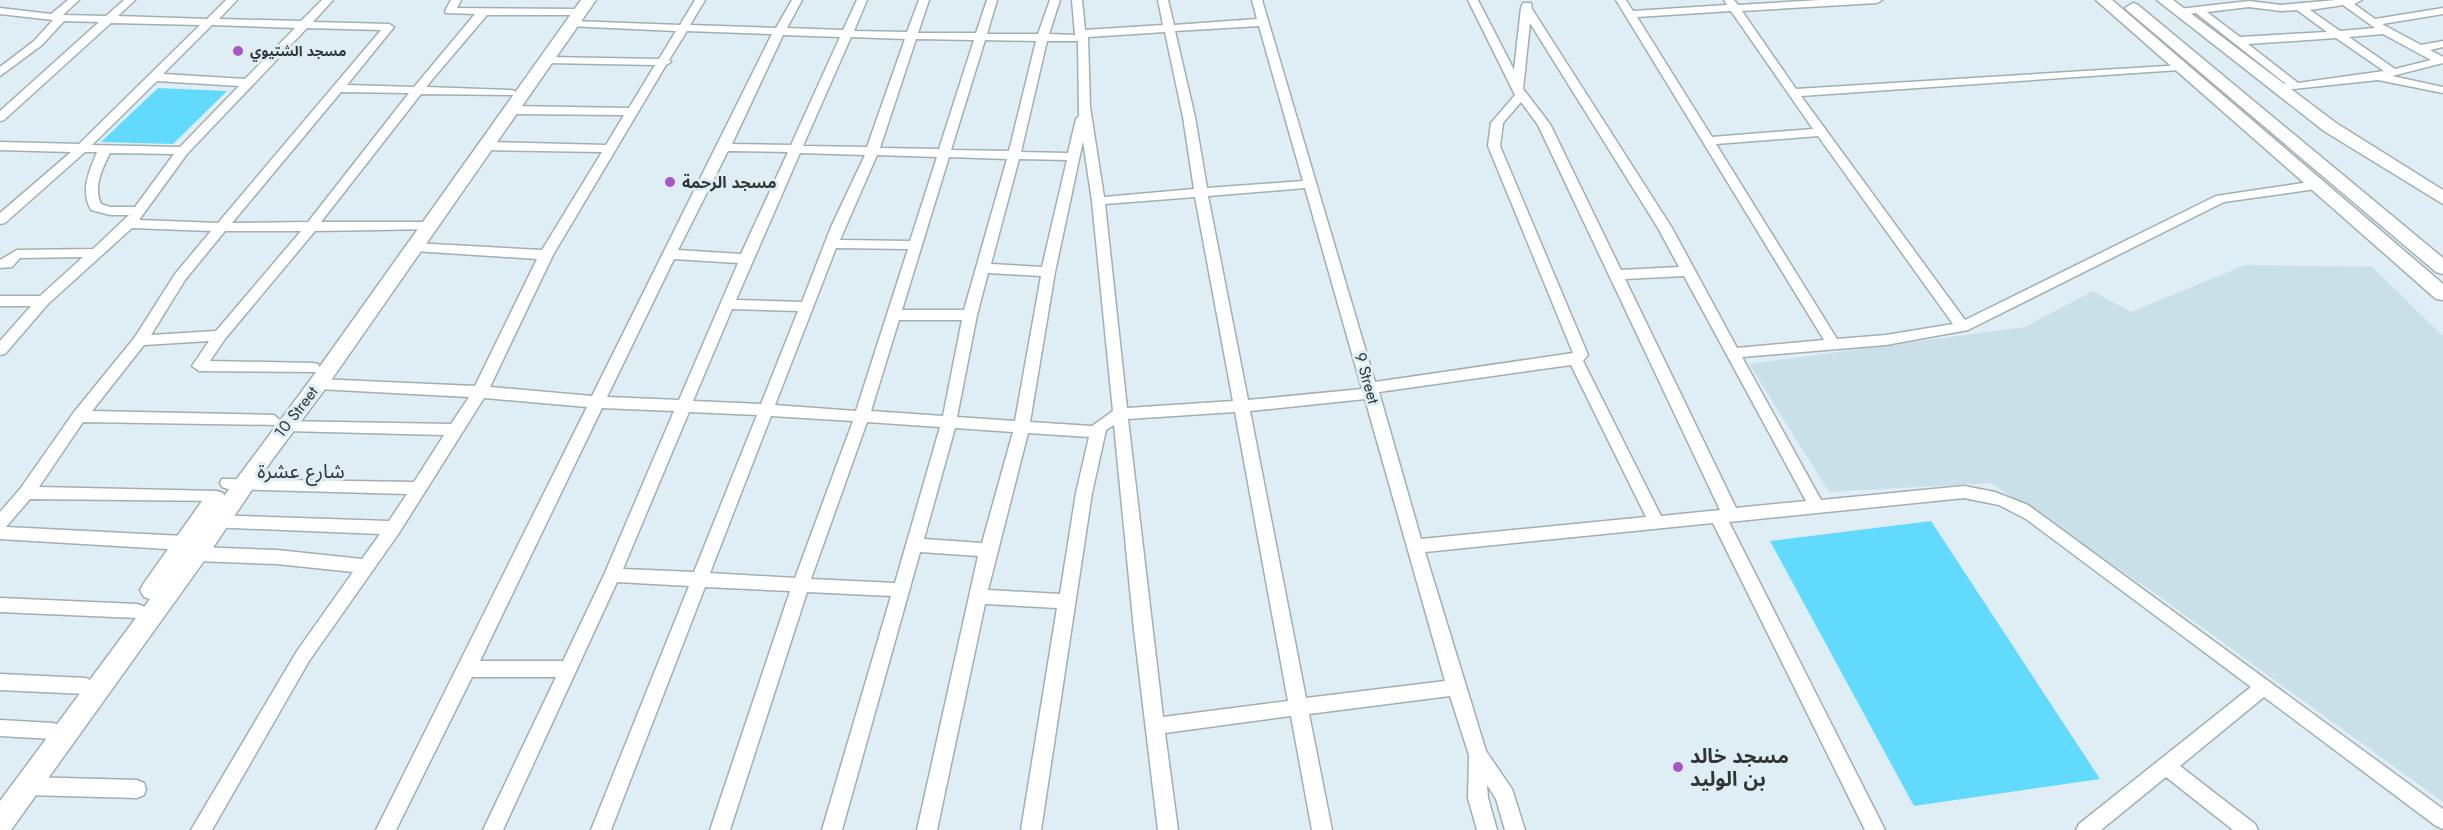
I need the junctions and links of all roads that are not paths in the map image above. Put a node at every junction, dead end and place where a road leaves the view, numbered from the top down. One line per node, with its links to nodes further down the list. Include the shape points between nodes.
1 (74, 0): 33 (street)
2 (130, 0): 34 (street)
3 (232, 0): 35 (street)
4 (328, 0): 38 (street)
5 (456, 0): 30 (street, via 450,11)
6 (700, 0): 39 (street)
7 (797, 0): 41 (street)
8 (862, 0): 44 (street)
9 (924, 0): 45 (street)
10 (992, 0): 47 (street)
11 (1055, 0): 48 (street)
12 (1077, 0): 46 (street)
13 (1163, 0): 40 (street)
14 (1257, 0): 36 (street, 9 Street)
15 (1473, 0): 66 (street)
16 (1621, 0): 32 (street)
17 (1877, 0): 24 (street)
18 (2103, 0): 55 (main road)
19 (2123, 0): 70 (main road)
20 (2164, 0): 31 (main road)
21 (2349, 1): 25 (street); 37 (street)
22 (2255, 2): 25 (street, via 2275,8); 27 (street)
23 (1527, 4): 66 (street); 109 (street)
24 (1732, 5): 32 (street); 67 (street)
25 (2299, 7): 43 (street)
26 (578, 10): 30 (street); 39 (street); 52 (main road, 10 Street); 68 (main road, 10 Street)
27 (2198, 10): 31 (street); 49 (street)
28 (0, 11): 33 (street)
29 (2443, 11): 37 (street)
30 (483, 12): 65 (street)
31 (2179, 12): 63 (main road)
32 (1629, 14): 75 (street)
33 (58, 17): 34 (street); 57 (street, via 38,43)
34 (107, 20): 35 (street); 73 (street)
35 (209, 22): 38 (street); 58 (street)
36 (1263, 22): 40 (street); 88 (street, 9 Street)
37 (2374, 22): 42 (street)
38 (303, 26): 60 (street); 62 (street, via 389,27)
39 (683, 28): 41 (street); 54 (street)
40 (1169, 28): 46 (street); 90 (street, via 1190,117)
41 (779, 31): 44 (street); 78 (street)
42 (2385, 31): 43 (street); 51 (street)
43 (2335, 33): 49 (street); 56 (street)
44 (849, 34): 45 (street); 82 (street)
45 (913, 36): 47 (street); 84 (street)
46 (1081, 36): 48 (street); 69 (street)
47 (980, 38): 48 (street); 85 (street)
48 (1042, 39): 86 (street)
49 (2237, 40): 61 (street)
50 (2443, 44): 51 (street)
51 (2417, 49): 53 (street)
52 (547, 60): 54 (street); 68 (main road, 10 Street)
53 (2442, 60): 56 (street)
54 (665, 62): 72 (street)
55 (2179, 67): 67 (street); 71 (main road)
56 (2394, 72): 59 (street)
57 (0, 73)
58 (154, 77): 60 (street); 79 (street)
59 (2376, 77): 61 (street); 64 (street)
60 (247, 83): 83 (street)
61 (2296, 87): 63 (street)
62 (339, 88): 65 (street); 97 (street)
63 (2277, 88): 91 (main road, via 2353,143)
64 (2443, 90)
65 (417, 91): 68 (street); 98 (street)
66 (1520, 92): 111 (street, via 1544,124); 125 (street, via 1498,118 1494,146 1581,355)
67 (1793, 93): 74 (street)
68 (511, 102): 72 (street); 77 (main road, 10 Street); 96 (main road, 10 Street)
69 (1084, 108): 87 (street); 92 (street)
70 (2254, 110): 71 (main road); 108 (main road)
71 (2229, 111): 89 (main road)
72 (634, 112): 81 (street)
73 (0, 117)
74 (1823, 132): 75 (street); 119 (street)
75 (1709, 141): 122 (street)
76 (0, 146): 79 (street)
77 (485, 146): 81 (street); 96 (main road, 10 Street)
78 (724, 147): 82 (street); 103 (street)
79 (82, 148): 80 (street); 94 (street)
80 (105, 149): 83 (street); 93 (street, via 93,178 91,197 96,207)
81 (609, 149): 104 (street)
82 (794, 150): 84 (street); 105 (street)
83 (183, 151): 93 (street)
84 (872, 152): 85 (street); 99 (street)
85 (946, 154): 86 (street); 100 (street)
86 (1014, 156): 87 (street); 107 (street)
87 (1074, 157): 110 (street)
88 (1311, 184): 90 (street); 127 (street, 9 Street)
89 (2316, 185): 112 (main road); 119 (street, via 2221,199)
90 (1201, 193): 92 (street); 131 (street)
91 (2443, 198)
92 (1098, 201): 133 (street)
93 (137, 211): 95 (street)
94 (3, 214)
95 (129, 224): 97 (street); 102 (street)
96 (422, 226): 98 (street); 101 (main road, 10 Street); 126 (main road, 10 Street)
97 (221, 227): 98 (street); 121 (street, via 180,277)
98 (311, 227): 120 (street)
99 (832, 244): 100 (street); 116 (street)
100 (915, 245): 117 (street)
101 (414, 247): 104 (street); 126 (main road, 10 Street)
102 (95, 253): 106 (street, via 17,254 7,264); 114 (street)
103 (669, 254): 105 (street); 129 (street)
104 (546, 255): 128 (street)
105 (746, 259): 115 (street)
106 (0, 264)
107 (982, 268): 110 (street); 118 (street)
108 (2443, 268)
109 (1688, 271): 111 (street); 124 (street)
110 (1048, 272): 138 (street)
111 (1615, 276): 145 (street)
112 (2443, 294)
113 (0, 301): 114 (street)
114 (43, 301): 123 (street)
115 (729, 304): 116 (street); 130 (street)
116 (808, 307): 132 (street)
117 (892, 315): 118 (street); 135 (street)
118 (970, 315): 136 (street)
119 (1963, 327): 122 (street)
120 (220, 336): 121 (street); 126 (street, via 199,366)
121 (140, 340): 134 (street)
122 (1833, 345): 124 (street)
123 (0, 350)
124 (1732, 353): 144 (street)
125 (1575, 359): 127 (street); 147 (street)
126 (315, 376): 128 (street); 137 (main road, 10 Street)
127 (1371, 391): 131 (street); 152 (street, 9 Street)
128 (480, 392): 129 (street); 139 (street)
129 (597, 402): 130 (street); 164 (street)
130 (685, 405): 132 (street); 156 (street)
131 (1241, 406): 133 (street); 170 (street)
132 (766, 410): 135 (street); 157 (street)
133 (1120, 414): 140 (street); 171 (street)
134 (79, 416): 137 (street); 143 (street)
135 (862, 416): 136 (street); 158 (street)
136 (949, 422): 138 (street); 151 (street)
137 (280, 423): 139 (street); 141 (main road, 10 Street)
138 (1022, 427): 140 (street); 154 (street)
139 (455, 430): 142 (street)
140 (1096, 432): 161 (street)
141 (229, 488): 142 (street); 143 (street); 146 (main road, 10 Street); 146 (main road, 10 Street)
142 (419, 488): 149 (street)
143 (26, 493): 148 (street)
144 (1816, 506): 145 (street); 169 (street, via 1964,492 2001,498 2018,505)
145 (1725, 516): 147 (street); 193 (street)
146 (209, 520): 149 (street); 153 (main road, 10 Street)
147 (1656, 522): 152 (street)
148 (0, 523)
149 (393, 528): 155 (street)
150 (0, 533): 153 (street)
151 (912, 545): 154 (street); 159 (street)
152 (1417, 546): 168 (street, 9 Street)
153 (190, 548): 155 (street); 163 (main road, 10 Street); 176 (main road, 10 Street)
154 (988, 550): 160 (street)
155 (364, 566): 181 (street, via 303,656)
156 (612, 575): 157 (street); 165 (street)
157 (698, 578): 158 (street); 184 (street)
158 (801, 584): 159 (street); 185 (street)
159 (900, 590): 186 (street)
160 (977, 597): 161 (street); 187 (street)
161 (1068, 601): 188 (street)
162 (0, 605): 163 (street)
163 (137, 611): 167 (main road, 10 Street)
164 (469, 669): 165 (street); 182 (street)
165 (568, 669): 183 (street)
166 (0, 682): 167 (street)
167 (86, 686): 173 (main road, 10 Street)
168 (1456, 687): 170 (street); 174 (street, 9 Street)
169 (2263, 688): 175 (street); 179 (street)
170 (1299, 709): 171 (street); 190 (street)
171 (1155, 726): 189 (street)
172 (0, 728): 173 (street)
173 (53, 731): 178 (main road, 10 Street)
174 (1478, 755): 191 (street, 9 Street, via 1478,798); 192 (street, 9 Street, via 1505,795)
175 (2167, 767): 194 (street); 195 (street)
176 (27, 786): 177 (street); 180 (main road, 10 Street)
177 (137, 789)
178 (0, 802)
179 (2443, 820)
180 (0, 823)
181 (201, 830)
182 (386, 830)
183 (493, 830)
184 (601, 830)
185 (720, 830)
186 (832, 830)
187 (927, 830)
188 (1031, 830)
189 (1168, 830)
190 (1322, 830)
191 (1487, 830)
192 (1515, 830)
193 (1875, 830)
194 (2086, 830)
195 (2248, 830)

